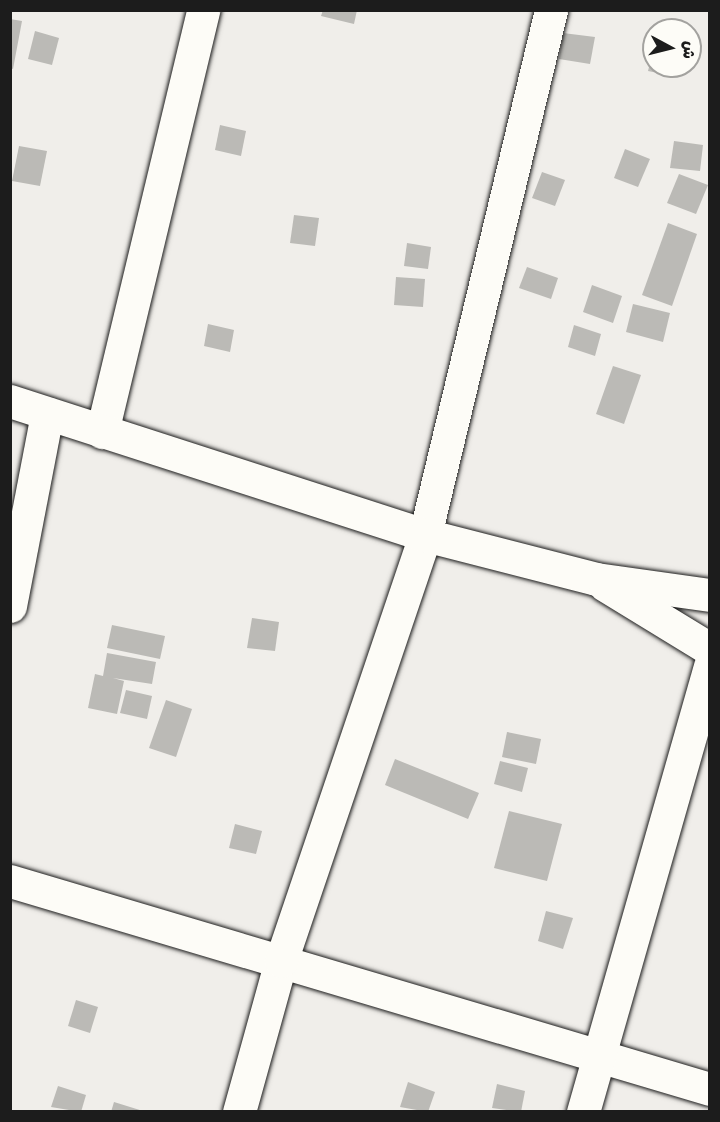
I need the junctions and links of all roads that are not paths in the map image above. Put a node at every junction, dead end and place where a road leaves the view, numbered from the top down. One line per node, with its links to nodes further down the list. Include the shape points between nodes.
1 (203, 10): 5 (street)
2 (551, 10): 6 (street)
3 (10, 401): 4 (street)
4 (47, 414): 5 (street); 9 (street)
5 (102, 432): 6 (street)
6 (425, 536): 7 (street); 13 (street)
7 (596, 579): 8 (street); 10 (street)
8 (710, 595)
9 (10, 606)
10 (710, 649)
11 (710, 666): 14 (street)
12 (10, 881): 13 (street)
13 (281, 961): 14 (street); 16 (street)
14 (597, 1055): 15 (street); 17 (street)
15 (710, 1089)
16 (239, 1112)
17 (583, 1112)

